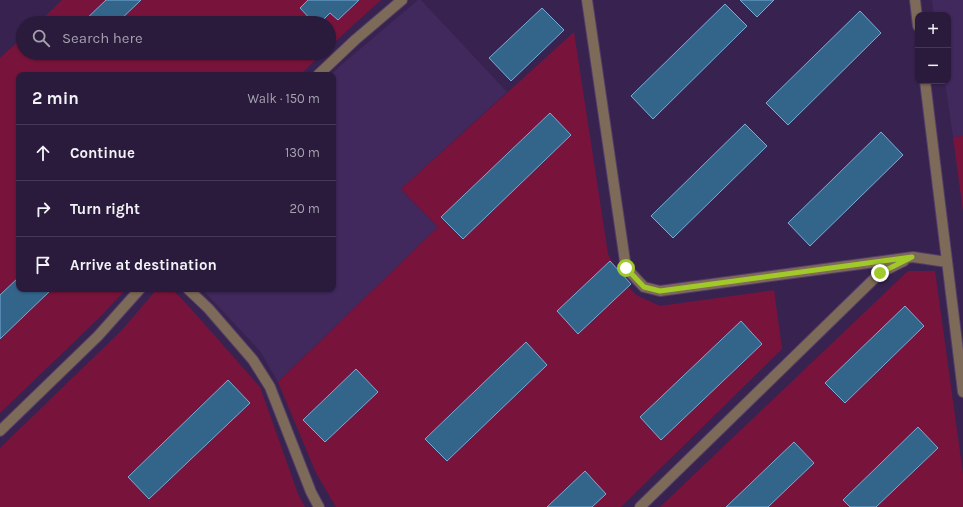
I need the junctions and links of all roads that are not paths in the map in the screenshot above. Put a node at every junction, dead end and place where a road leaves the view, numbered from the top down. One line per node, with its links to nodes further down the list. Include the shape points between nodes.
1 (402, 0): 5 (street)
2 (587, 0): 9 (street, via 626,268 644,287 660,291)
3 (915, 0): 4 (street)
4 (916, 12)
5 (336, 58)
6 (334, 60): 7 (street)
7 (321, 72)
8 (925, 84): 10 (street)
9 (912, 257): 10 (street); 16 (street, via 880,273)
10 (947, 262): 13 (street)
11 (137, 292): 14 (street, via 98,336)
12 (191, 292): 15 (street, via 253,360 270,387)
13 (963, 392)
14 (0, 430)
15 (319, 507)
16 (640, 507)

